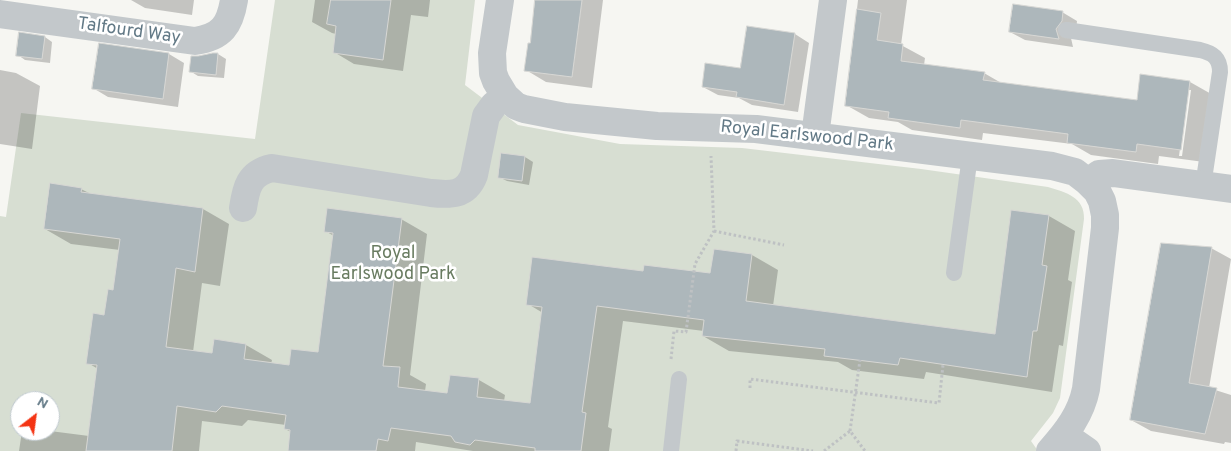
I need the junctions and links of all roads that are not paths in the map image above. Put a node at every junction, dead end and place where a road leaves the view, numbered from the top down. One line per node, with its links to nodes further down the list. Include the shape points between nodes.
1 (234, 0): 4 (street, Talfourd Way, via 231,16 222,31 195,41)
2 (500, 0): 6 (street, via 492,64 496,81)
3 (833, 0): 7 (street)
4 (0, 14)
5 (1066, 30): 10 (lane, via 1200,50 1216,56 1220,72)
6 (505, 96): 7 (street, Royal Earlswood Park, via 516,106 543,114 657,126 756,129); 12 (street, via 486,116 474,175 470,184 460,191 431,193 272,168 249,182)
7 (815, 136): 8 (street, Royal Earlswood Park)
8 (970, 156): 9 (street, Royal Earlswood Park, via 1060,167 1075,172); 13 (lane)
9 (1088, 182): 10 (street, via 1100,174 1113,173); 15 (street, Royal Earlswood Park, via 1102,201 1105,228 1086,388 1079,413)
10 (1203, 186): 11 (street)
11 (1231, 189)
12 (243, 208)
13 (954, 273)
14 (674, 374): 16 (lane)
15 (1057, 443): 17 (street)
16 (671, 451)
17 (1086, 451)

